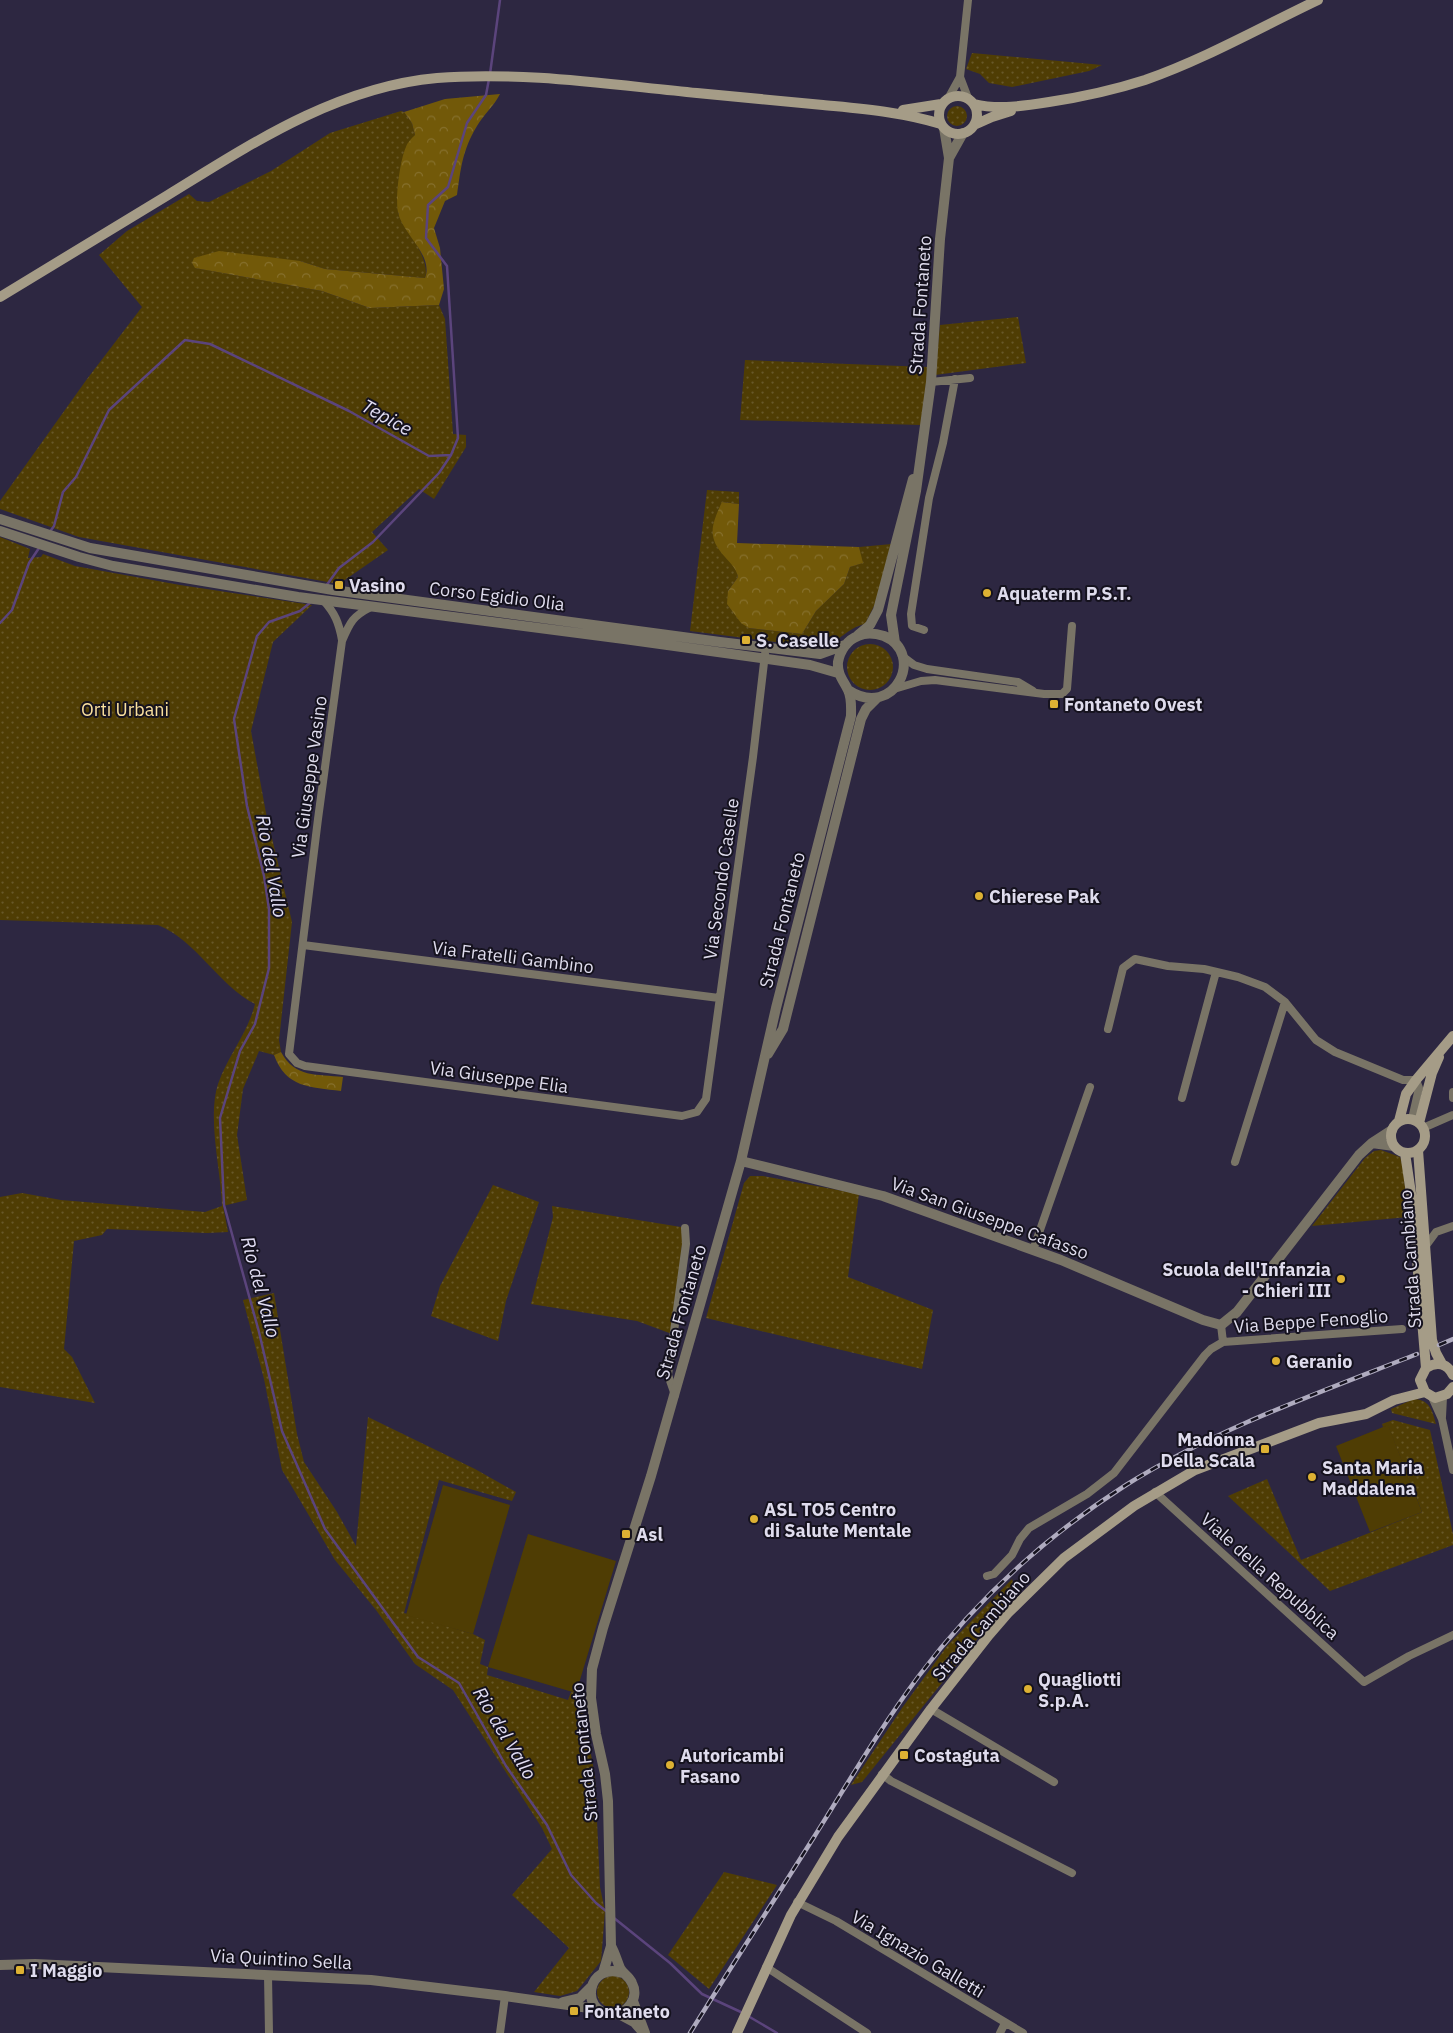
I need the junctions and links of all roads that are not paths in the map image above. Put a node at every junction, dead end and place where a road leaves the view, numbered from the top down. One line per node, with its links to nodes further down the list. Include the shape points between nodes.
1 (968, 0): 3 (street)
2 (1318, 0): 6 (main road, via 1146,79 1091,95)
3 (960, 76): 4 (street); 5 (street)
4 (945, 101): 5 (main road, via 959,95); 7 (main road, via 922,108); 9 (main road, via 938,114)
5 (971, 101): 6 (main road, via 995,108); 8 (main road, via 977,114)
6 (1031, 105): 8 (main road)
7 (889, 111): 9 (main road); 12 (main road, via 510,77 436,78 355,94 296,120 233,155)
8 (974, 125): 10 (main road)
9 (943, 126): 10 (main road, via 953,133); 11 (street, Strada Fontaneto)
10 (963, 133): 11 (street, Strada Fontaneto)
11 (949, 158): 15 (street, Strada Fontaneto)
12 (0, 297)
13 (970, 378): 14 (street)
14 (955, 380): 15 (street); 22 (street, via 929,498 911,614 912,626)
15 (931, 382): 16 (street, Strada Fontaneto)
16 (921, 454): 23 (street, via 878,610 870,625); 25 (street, via 891,614)
17 (0, 519): 27 (street, Corso Egidio Olia, via 99,550 309,586)
18 (0, 531): 19 (street, Corso Egidio Olia, via 112,566)
19 (323, 600): 20 (street, Corso Egidio Olia); 24 (street, Via Giuseppe Vasino, via 339,624)
20 (371, 606): 24 (street, Via Giuseppe Vasino, via 357,614); 29 (street, Corso Egidio Olia)
21 (1072, 626): 33 (street, via 1067,690 1062,694)
22 (924, 630)
23 (857, 636): 25 (street, via 877,634); 26 (street)
24 (342, 641): 35 (street, Via Giuseppe Vasino)
25 (895, 643): 28 (street)
26 (846, 645): 27 (street, Corso Egidio Olia, via 820,654); 30 (street, via 840,653)
27 (766, 647): 29 (street, Via Secondo Caselle)
28 (902, 656): 31 (street, via 903,674); 33 (street, via 927,670 1018,682)
29 (764, 660): 30 (street, Corso Egidio Olia, via 810,665); 37 (street, Via Secondo Caselle)
30 (838, 673): 32 (street, Strada Fontaneto)
31 (894, 689): 33 (street, via 935,680); 34 (street)
32 (848, 690): 34 (street, via 866,698); 42 (street, Strada Fontaneto, via 851,716)
33 (1035, 692)
34 (877, 698): 42 (street, via 861,719 783,1028)
35 (303, 945): 37 (street, Via Fratelli Gambino); 43 (street, Via Giuseppe Vasino, via 289,1054)
36 (1216, 972): 38 (street, via 1265,988); 39 (street, via 1135,960 1123,968); 47 (street)
37 (719, 998): 49 (street, Via Secondo Caselle, via 706,1100)
38 (1285, 1002): 44 (street, via 1316,1040 1335,1052 1403,1080); 58 (street)
39 (1108, 1029)
40 (1453, 1036): 41 (main road)
41 (1441, 1052): 44 (main road); 51 (main road)
42 (764, 1061): 57 (street, Strada Fontaneto)
43 (297, 1063): 49 (street, Via Giuseppe Elia, via 682,1116)
44 (1416, 1080): 51 (street, via 1419,1088); 52 (main road, via 1406,1094)
45 (1090, 1087): 64 (street)
46 (1453, 1092): 48 (street)
47 (1182, 1098)
48 (1453, 1098)
49 (697, 1112)
50 (1453, 1115): 51 (street)
51 (1418, 1124): 52 (main road); 55 (main road, via 1425,1138)
52 (1395, 1126): 53 (street); 54 (main road, via 1391,1138)
53 (1372, 1143): 54 (street); 65 (street, via 1359,1155 1237,1312)
54 (1394, 1146): 56 (main road)
55 (1418, 1150): 56 (main road); 59 (main road, Strada Cambiano)
56 (1405, 1153): 68 (main road, Strada Cambiano)
57 (741, 1161): 64 (street, Via San Giuseppe Cafasso, via 883,1196); 73 (street, Strada Fontaneto)
58 (1236, 1162)
59 (1423, 1217): 62 (street); 63 (main road, Strada Cambiano)
60 (1453, 1226): 62 (street)
61 (685, 1228): 73 (street, via 686,1244 668,1375)
62 (1436, 1232): 63 (street)
63 (1425, 1247): 69 (main road, Strada Cambiano, via 1432,1340 1436,1353)
64 (1033, 1250): 65 (street, Via San Giuseppe Cafasso)
65 (1221, 1325): 67 (street)
66 (1402, 1328): 67 (street, Via Beppe Fenoglio)
67 (1223, 1342): 80 (street, via 1205,1355 1114,1473 1087,1494 1029,1528 1012,1555 994,1574)
68 (1426, 1368): 69 (main road, via 1437,1364); 70 (main road)
69 (1449, 1368)
70 (1420, 1380): 72 (main road); 75 (main road, Strada Cambiano)
71 (1453, 1387): 74 (main road)
72 (1428, 1394): 74 (main road, Strada Cambiano); 75 (main road, Strada Cambiano); 76 (street)
73 (675, 1395): 87 (street, Strada Fontaneto, via 592,1669 591,1698 608,1801)
74 (1443, 1397): 76 (street)
75 (1394, 1400): 79 (main road, Strada Cambiano, via 1366,1414 1319,1423 1288,1434 1195,1470)
76 (1442, 1419): 77 (street)
77 (1451, 1456): 78 (street)
78 (1453, 1470)
79 (1155, 1492): 81 (street, Viale della Repubblica, via 1364,1682); 82 (main road, Strada Cambiano, via 1089,1538 1046,1575 1008,1613)
80 (987, 1576)
81 (1453, 1635)
82 (931, 1709): 83 (main road, Strada Cambiano); 84 (street)
83 (882, 1774): 85 (street, via 890,1781); 86 (main road, Strada Cambiano)
84 (1054, 1782)
85 (1072, 1873)
86 (797, 1902): 89 (main road, Strada Cambiano); 99 (street, Via Ignazio Galletti, via 836,1921)
87 (611, 1946): 90 (street, Strada Fontaneto); 91 (street, Strada Fontaneto)
88 (0, 1965): 92 (street, Via Quintino Sella)
89 (766, 1967): 100 (main road, Strada Cambiano); 104 (street)
90 (603, 1972): 91 (street, via 616,1970); 93 (street)
91 (623, 1973): 95 (street, via 634,1988)
92 (268, 1975): 94 (street, Via Quintino Sella, via 371,1980); 101 (street)
93 (591, 1986): 96 (street, Via Quintino Sella, via 580,1998); 97 (street)
94 (505, 1996): 96 (street, Via Quintino Sella); 102 (street)
95 (633, 2001): 98 (street); 103 (street)
96 (558, 2003): 97 (street, Via Quintino Sella)
97 (596, 2008): 98 (street, via 607,2014)
98 (619, 2014): 103 (street)
99 (1005, 2023): 105 (street); 106 (street, Via Ignazio Galletti)
100 (739, 2030)
101 (269, 2033)
102 (500, 2033)
103 (645, 2033)
104 (867, 2033)
105 (1000, 2033)
106 (1023, 2033)

